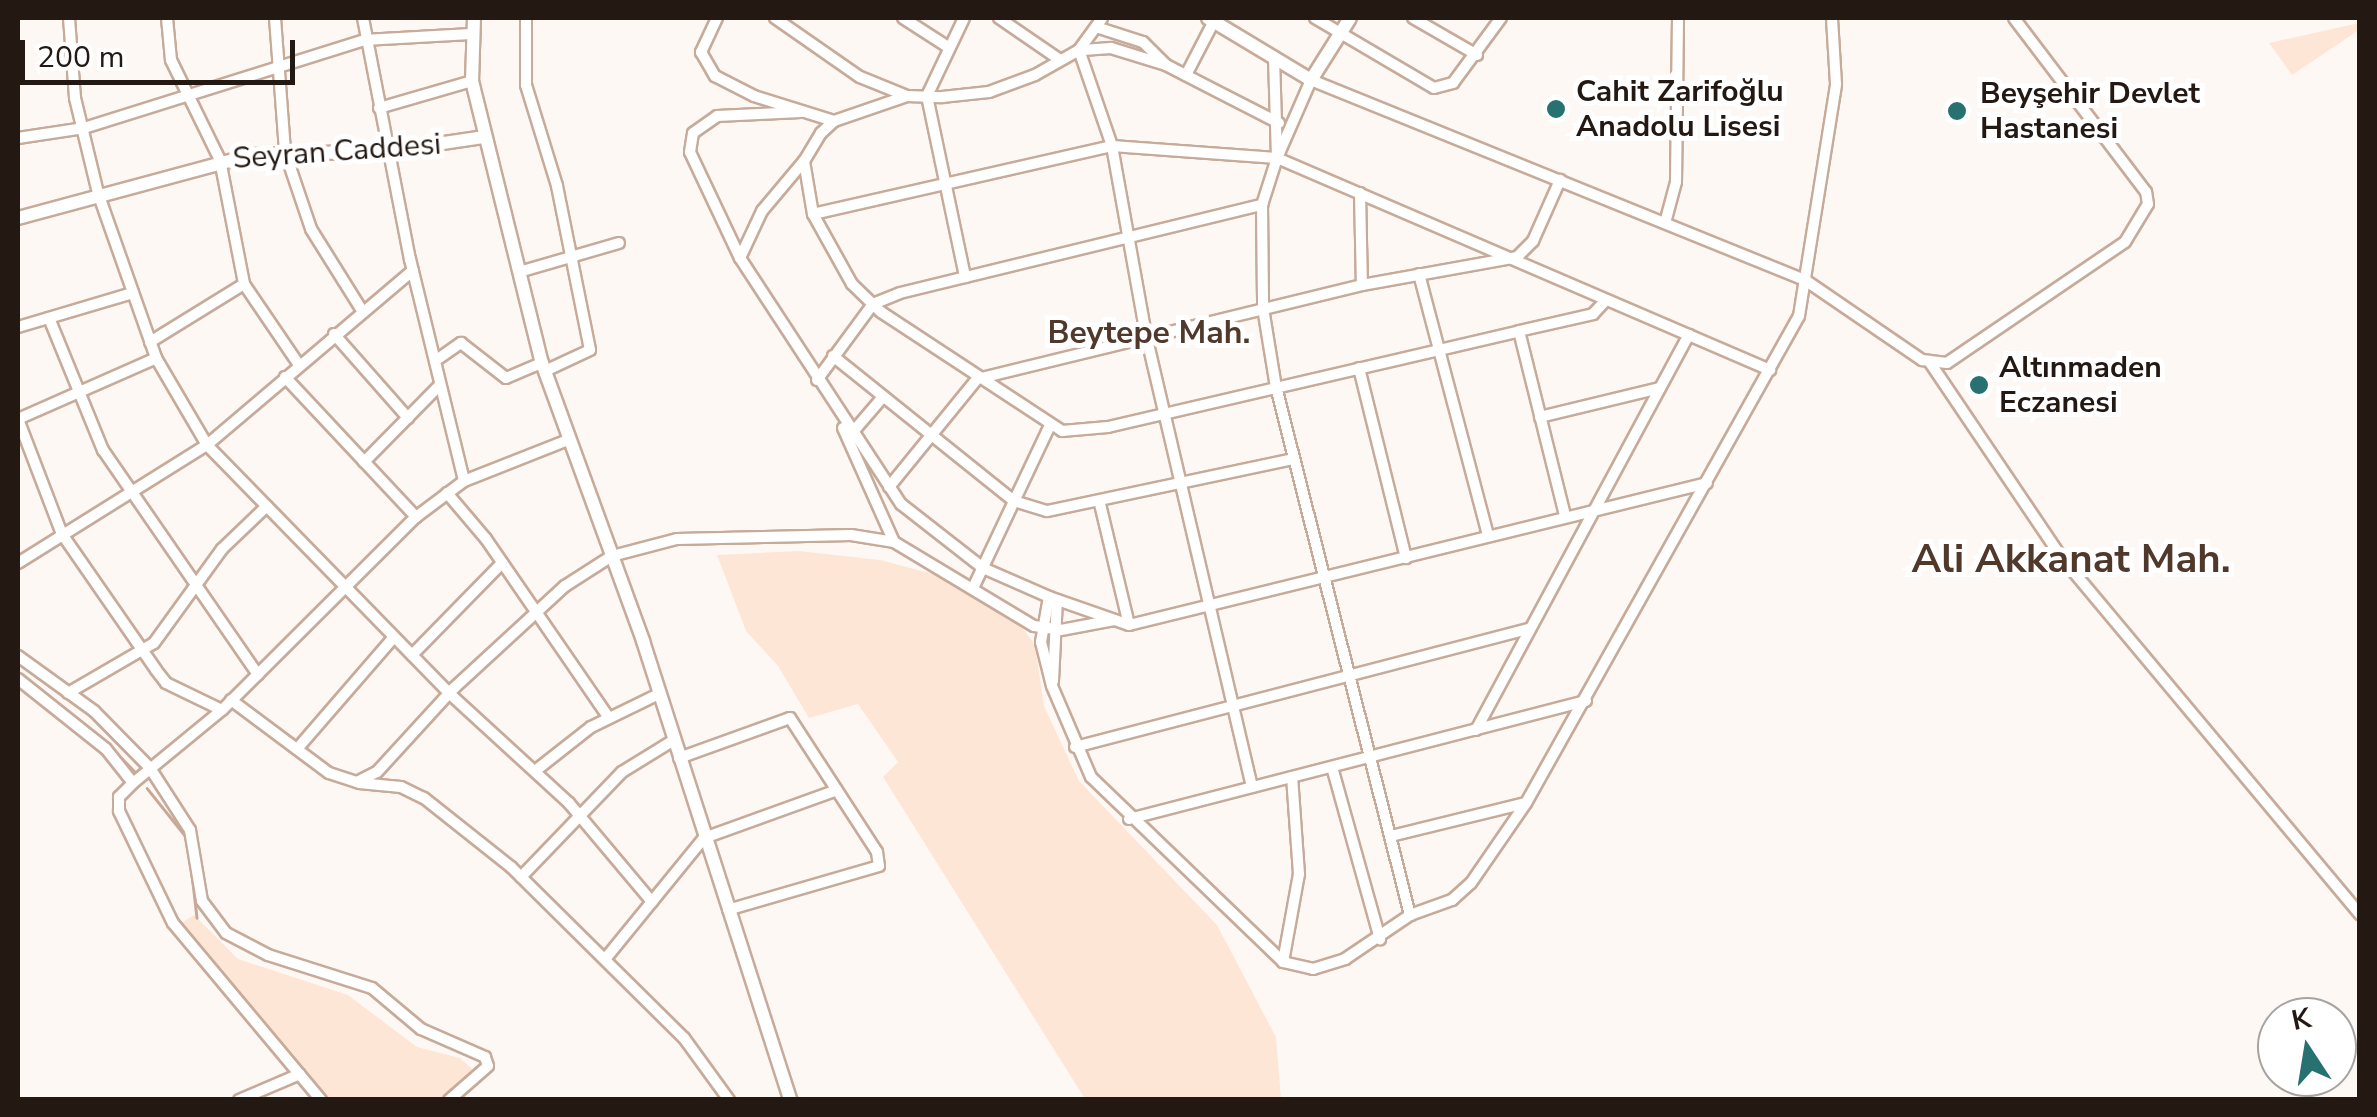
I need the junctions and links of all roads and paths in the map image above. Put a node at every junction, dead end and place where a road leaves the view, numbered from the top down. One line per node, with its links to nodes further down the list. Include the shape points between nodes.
1 (70, 18): 41 (street, via 73,83)
2 (167, 18): 36 (street, via 171,60)
3 (276, 18): 30 (street)
4 (362, 18): 23 (street)
5 (474, 18): 22 (street)
6 (526, 18): 60 (street, via 526,85 557,186)
7 (716, 18): 38 (street, via 702,52 716,76)
8 (776, 18): 34 (street, via 860,77)
9 (902, 18): 24 (street)
10 (964, 18): 24 (street)
11 (998, 18): 28 (street)
12 (1315, 18): 21 (street)
13 (1350, 18): 21 (street)
14 (1413, 18): 26 (street)
15 (1502, 18): 26 (street)
16 (1678, 18): 57 (street, via 1676,182)
17 (1832, 18): 67 (street, via 1836,84)
18 (2014, 18): 86 (street, via 2146,192 2148,204 2125,242 1957,360)
19 (1219, 21): 27 (street); 31 (street)
20 (1099, 22): 25 (street); 29 (street, via 1143,42)
21 (1340, 33): 26 (street, via 1434,88 1453,83); 32 (street)
22 (471, 34): 23 (street); 33 (street)
23 (364, 40): 30 (street); 37 (street)
24 (948, 47): 35 (street)
25 (1079, 50): 28 (street); 29 (street, via 1111,48); 44 (street)
26 (1477, 55)
27 (1274, 57): 32 (street); 40 (street)
28 (1060, 60): 35 (street, via 989,92)
29 (1166, 65): 31 (street)
30 (278, 67): 36 (street); 46 (street)
31 (1186, 76): 40 (street)
32 (1311, 80): 47 (street); 50 (street)
33 (472, 81): 37 (street); 42 (street)
34 (907, 96): 35 (street); 39 (street)
35 (927, 96): 51 (street)
36 (187, 97): 41 (street); 48 (street)
37 (379, 108): 45 (street)
38 (801, 112): 39 (street); 62 (street, via 716,116 694,133 690,152)
39 (834, 121): 49 (street)
40 (1279, 123): 47 (street)
41 (84, 128): 43 (street); 52 (street)
42 (484, 137): 45 (street, Seyran Caddesi); 64 (street)
43 (18, 138)
44 (1112, 146): 47 (street); 51 (street); 58 (street)
45 (389, 151): 46 (street, Seyran Caddesi); 63 (street)
46 (284, 152): 48 (street, Seyran Caddesi); 74 (street, via 311,229)
47 (1278, 158): 53 (street); 54 (street)
48 (220, 160): 52 (street, Seyran Caddesi); 68 (street)
49 (804, 160): 55 (street); 62 (street, via 762,212)
50 (1560, 180): 57 (street); 61 (street, via 1533,241)
51 (945, 181): 55 (street); 66 (street)
52 (98, 193): 56 (street, Seyran Caddesi); 70 (street)
53 (1360, 194): 61 (street); 69 (street)
54 (1262, 205): 58 (street); 73 (street)
55 (813, 214): 72 (street, via 852,284)
56 (18, 218)
57 (1665, 223): 67 (street)
58 (1129, 240): 66 (street); 79 (street)
59 (619, 243): 60 (street)
60 (569, 257): 64 (street); 88 (street, via 590,350)
61 (1517, 257): 65 (street); 71 (street)
62 (740, 258): 93 (street)
63 (413, 270): 74 (street); 85 (street)
64 (519, 272): 88 (street)
65 (1419, 274): 69 (street); 82 (street)
66 (965, 277): 72 (street)
67 (1805, 280): 86 (street); 90 (street, via 1799,316)
68 (244, 284): 81 (street); 87 (street)
69 (1362, 285): 73 (street)
70 (133, 293): 75 (street); 81 (street)
71 (1606, 301): 77 (street, via 1593,314); 80 (street)
72 (873, 304): 83 (street); 92 (street)
73 (1263, 308): 79 (street); 95 (street)
74 (361, 309): 78 (street)
75 (49, 318): 76 (street); 97 (street)
76 (18, 328)
77 (1520, 332): 82 (street); 102 (street)
78 (334, 334): 87 (street); 101 (street)
79 (1146, 335): 92 (street); 100 (street)
80 (1689, 336): 90 (street); 96 (street)
81 (150, 342): 84 (street)
82 (1436, 350): 89 (street); 124 (street)
83 (833, 356): 93 (street); 98 (street)
84 (156, 358): 97 (street); 108 (street)
85 (434, 361): 88 (street, via 461,343 506,378); 94 (street)
86 (1928, 361): 182 (street, via 2062,558)
87 (299, 365): 91 (street)
88 (543, 367): 107 (street)
89 (1359, 368): 95 (street); 127 (street)
90 (1770, 370): 112 (street)
91 (285, 378): 108 (street); 110 (street)
92 (977, 378): 104 (street); 106 (street)
93 (818, 380): 99 (street)
94 (440, 386): 101 (street); 111 (street)
95 (1276, 387): 100 (street); 109 (street)
96 (1660, 388): 102 (street); 120 (street)
97 (77, 392): 103 (street); 115 (street, via 95,435)
98 (884, 397): 105 (street); 106 (street)
99 (833, 404): 105 (street); 125 (street)
100 (1163, 414): 104 (street, via 1108,427); 113 (street)
101 (408, 418): 110 (street)
102 (1540, 418): 121 (street)
103 (18, 419): 123 (street)
104 (1049, 427): 117 (street)
105 (852, 433): 114 (street)
106 (930, 436): 114 (street); 117 (street)
107 (568, 440): 111 (street); 126 (street)
108 (207, 445): 115 (street); 119 (street)
109 (1293, 459): 113 (street); 131 (street)
110 (364, 462): 122 (street)
111 (464, 481): 116 (street)
112 (1707, 483): 120 (street); 156 (street)
113 (1179, 486): 118 (street); 136 (street)
114 (889, 487): 130 (street)
115 (133, 492): 123 (street); 134 (street)
116 (447, 493): 122 (street); 129 (street)
117 (1014, 501): 118 (street, via 1047,511); 130 (street)
118 (1100, 504): 139 (street)
119 (266, 506): 133 (street); 134 (street, via 222,549)
120 (1590, 509): 121 (street); 142 (street)
121 (1564, 516): 124 (street)
122 (416, 517): 133 (street)
123 (62, 534): 128 (street); 144 (street)
124 (1488, 536): 127 (street)
125 (894, 542): 126 (street, via 850,535 718,536); 132 (street)
126 (612, 556): 137 (street); 153 (street)
127 (1406, 558): 131 (street)
128 (18, 563)
129 (502, 564): 137 (street); 145 (street)
130 (982, 568): 132 (street); 135 (street)
131 (1324, 580): 136 (street); 148 (street)
132 (974, 586): 140 (street)
133 (347, 588): 143 (street); 147 (street)
134 (198, 589): 144 (street, via 154,643); 147 (street)
135 (1053, 598): 138 (street); 140 (street); 141 (street)
136 (1214, 608): 139 (street); 155 (street)
137 (534, 612): 152 (street); 158 (street)
138 (1114, 620): 139 (street); 141 (street)
139 (1129, 625)
140 (1039, 627): 141 (street); 150 (street)
141 (1060, 630): 150 (street)
142 (1526, 630): 148 (street); 159 (street)
143 (394, 637): 145 (street); 162 (street)
144 (142, 648): 151 (street); 157 (street, via 166,683)
145 (412, 655): 152 (street)
146 (18, 656): 151 (street)
147 (258, 674): 154 (street)
148 (1349, 675): 155 (street); 163 (street)
149 (18, 679): 170 (street, via 106,749)
150 (1052, 686): 161 (street)
151 (68, 693): 166 (street)
152 (450, 694): 167 (street); 169 (street, via 377,772)
153 (660, 694): 158 (street); 160 (street)
154 (231, 700): 157 (street); 162 (street)
155 (1234, 702): 161 (street); 171 (street)
156 (1586, 702): 159 (street); 173 (street)
157 (222, 710): 166 (street)
158 (609, 718): 167 (street)
159 (1476, 730): 163 (street)
160 (674, 740): 164 (street); 174 (street, via 622,772)
161 (1075, 747): 175 (street, via 1091,777)
162 (296, 749): 169 (street, via 329,773)
163 (1370, 757): 165 (street); 176 (street)
164 (679, 758): 172 (street, via 790,718); 177 (street)
165 (1332, 766): 168 (street); 183 (street)
166 (150, 768): 170 (street); 189 (street, via 190,830 202,901 213,920 268,956 372,988 422,1029 476,1050 488,1066)
167 (534, 771): 174 (street)
168 (1292, 777): 171 (street); 185 (street, via 1299,874)
169 (357, 782): 178 (street, via 401,786 424,798)
170 (133, 783): 186 (street, via 119,797 119,811 173,924)
171 (1252, 787): 175 (street)
172 (837, 790): 177 (street); 180 (street, via 877,852 879,866)
173 (1526, 802): 176 (street); 181 (street, via 1471,883 1452,900)
174 (577, 812): 178 (street); 179 (street)
175 (1129, 818): 185 (street)
176 (1390, 836): 181 (street)
177 (704, 838): 179 (street); 180 (street)
178 (521, 877): 184 (street)
179 (652, 902): 184 (street)
180 (728, 910): 191 (street)
181 (1410, 915): 183 (street)
182 (2360, 915)
183 (1380, 938): 185 (street, via 1313,969)
184 (606, 958): 190 (street, via 684,1038)
185 (1283, 962)
186 (300, 1074): 187 (street); 188 (street)
187 (240, 1100)
188 (321, 1100)
189 (449, 1100)
190 (729, 1100)
191 (790, 1100)

